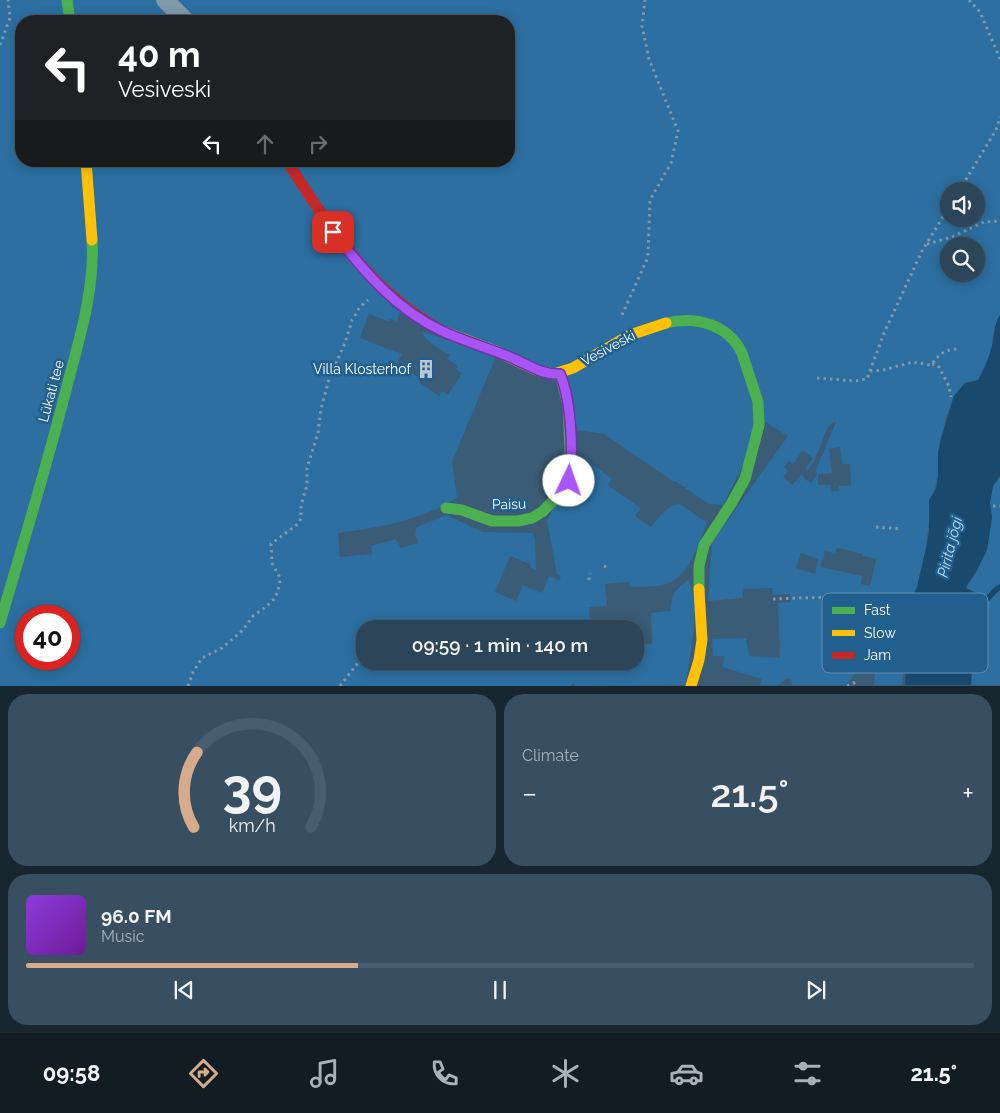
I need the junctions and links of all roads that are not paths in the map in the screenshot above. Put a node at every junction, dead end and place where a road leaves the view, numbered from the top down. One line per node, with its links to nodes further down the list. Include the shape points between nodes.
1 (67, 0): 3 (street)
2 (165, 0): 4 (street)
3 (69, 15)
4 (180, 15)
5 (86, 167): 9 (street, Lükati tee, via 92,245 85,316 62,409)
6 (291, 167): 7 (street, via 333,232 381,289 441,330 545,373)
7 (560, 374): 8 (street, Paisu, via 567,395 570,433 570,473 564,489 542,513 522,520 487,520 460,508); 10 (street, Vesiveski, via 626,336 672,321 703,321 714,325 739,346 761,413 745,478 701,553 702,647)
8 (446, 508)
9 (0, 623)
10 (691, 686)

